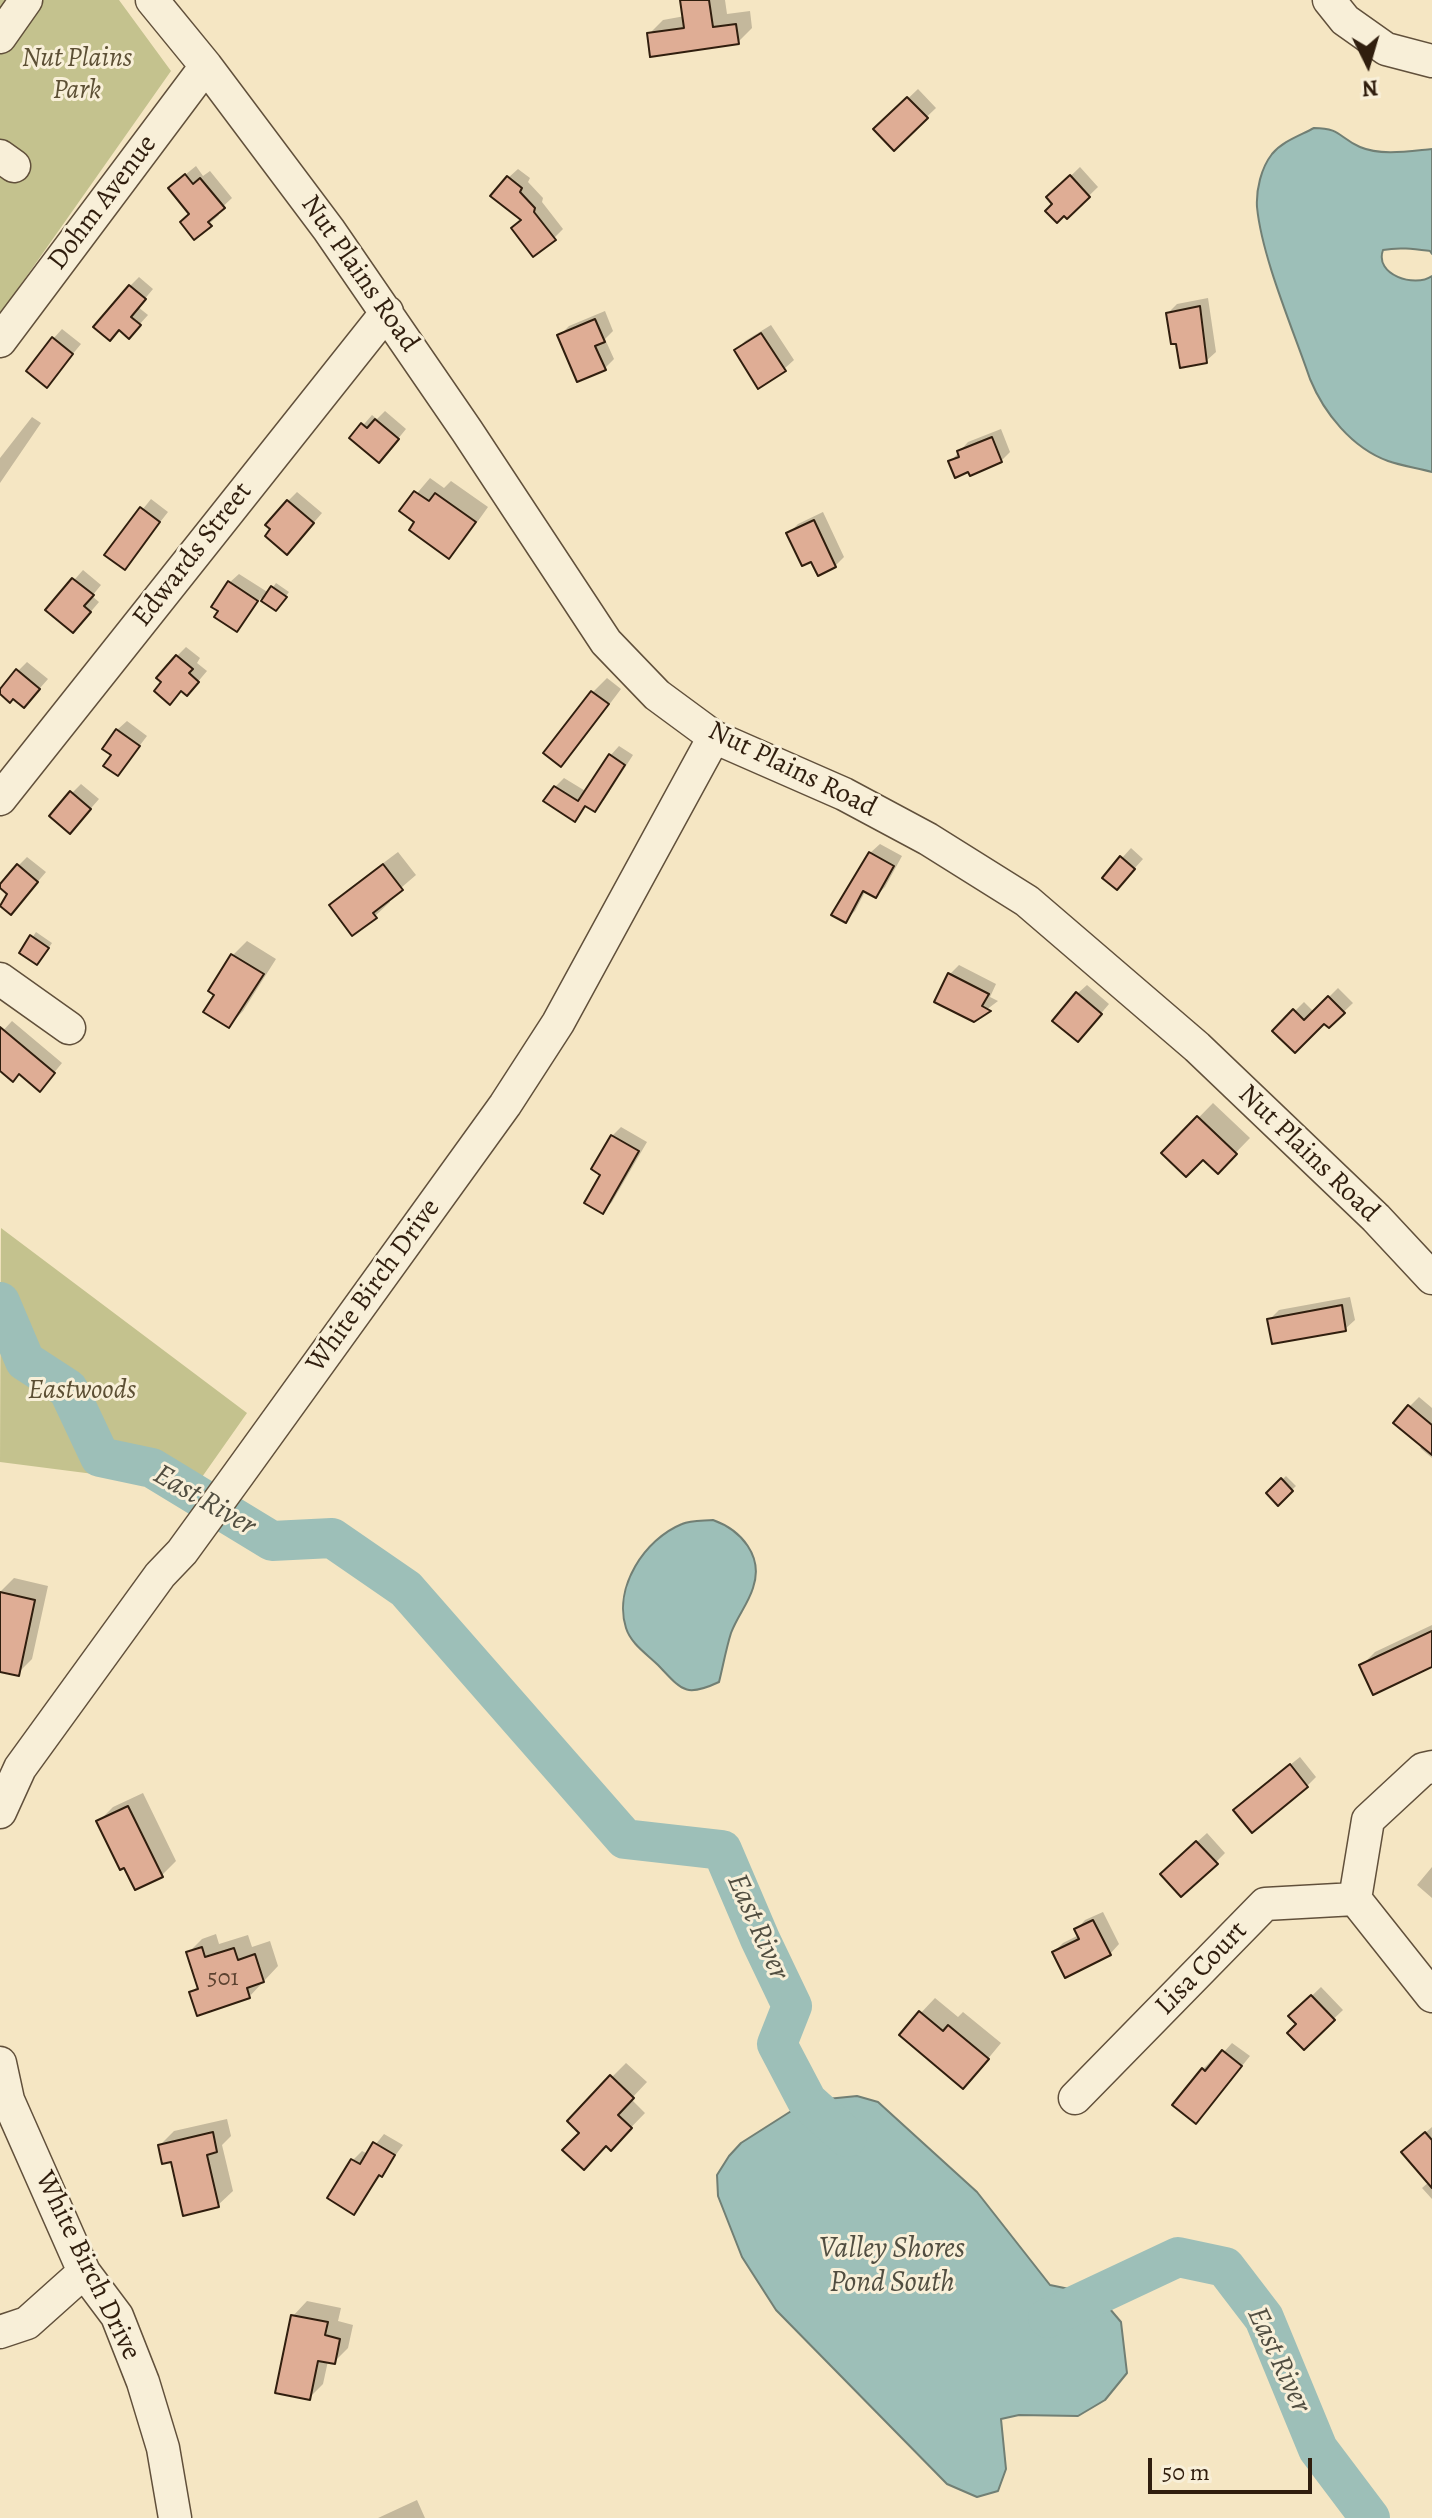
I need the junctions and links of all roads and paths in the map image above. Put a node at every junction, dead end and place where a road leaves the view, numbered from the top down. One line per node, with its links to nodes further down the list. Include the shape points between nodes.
1 (26, 0): 4 (street)
2 (152, 0): 6 (street, Nut Plains Road)
3 (1329, 0): 5 (street, via 1345,20 1386,49)
4 (0, 37)
5 (1432, 61)
6 (206, 66): 7 (street, Nut Plains Road); 8 (street, Dohm Avenue)
7 (387, 312): 9 (street, Nut Plains Road, via 606,642 657,695); 10 (street, Edwards Street)
8 (0, 341)
9 (714, 737): 13 (street, Nut Plains Road, via 858,802 1027,901 1197,1047); 15 (street, White Birch Drive, via 535,1058 238,1475 20,1768)
10 (0, 799)
11 (0, 979): 12 (street)
12 (69, 1028)
13 (1432, 1278)
14 (1432, 1767): 16 (street, via 1423,1769 1368,1820)
15 (0, 1812)
16 (1355, 1899): 17 (street); 19 (street, Lisa Court, via 1265,1904)
17 (1432, 1996)
18 (0, 2063): 20 (street, White Birch Drive, via 8,2100)
19 (1075, 2098)
20 (84, 2272): 21 (street, via 27,2323); 22 (street, White Birch Drive, via 117,2316 143,2382 163,2448)
21 (0, 2332)
22 (175, 2518)

